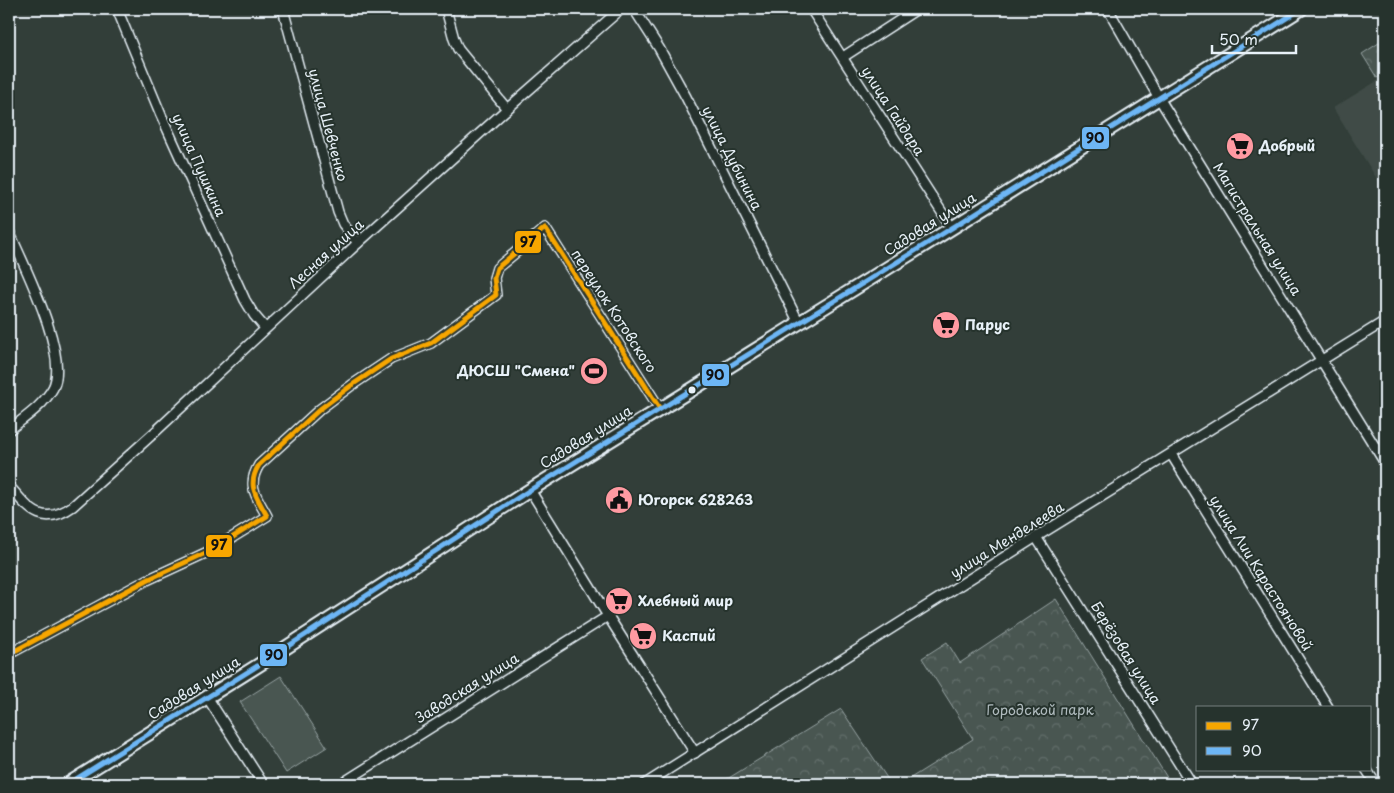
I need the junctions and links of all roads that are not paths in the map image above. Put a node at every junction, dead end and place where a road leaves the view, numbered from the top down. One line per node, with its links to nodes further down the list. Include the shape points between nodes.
1 (117, 9): 19 (street, улица Пушкина, via 245,300)
2 (282, 9): 16 (street, улица Шевченко, via 338,212)
3 (446, 9): 13 (street, via 458,49)
4 (621, 9): 13 (street, Лесная улица)
5 (634, 9): 18 (street, улица Дубинина, via 686,97)
6 (811, 9): 11 (street, улица Гайдара)
7 (916, 9): 11 (street)
8 (1108, 9): 12 (street, Магистральная улица)
9 (1301, 9): 10 (street, Садовая улица)
10 (1285, 13): 12 (street, Садовая улица)
11 (843, 57): 14 (street, улица Гайдара)
12 (1159, 98): 14 (street, Садовая улица); 20 (street, Магистральная улица)
13 (506, 109): 16 (street, Лесная улица)
14 (952, 228): 18 (street, Садовая улица)
15 (9, 231): 22 (street, via 42,310 56,359 53,387 36,409)
16 (358, 243): 19 (street, Лесная улица)
17 (1385, 321): 20 (street, улица Менделеева)
18 (799, 323): 21 (street, Садовая улица)
19 (265, 328): 25 (street, Лесная улица, via 73,506 58,515 40,514 30,509)
20 (1322, 360): 23 (street, улица Менделеева); 24 (street, Магистральная улица)
21 (660, 409): 26 (street, Садовая улица); 29 (street, переулок Котовского, via 545,228 497,268 494,278 496,295 431,343 391,359 352,385 320,409 259,465 252,482 266,516 212,550 147,580)
22 (9, 430)
23 (1171, 454): 27 (street, улица Менделеева); 31 (street, улица Лии Карастояновой)
24 (1385, 463)
25 (9, 486)
26 (530, 490): 28 (street); 30 (street, Садовая улица)
27 (1036, 537): 32 (street, улица Менделеева); 38 (street, Берёзовая улица)
28 (608, 616): 32 (street); 36 (street, Заводская улица)
29 (9, 654)
30 (207, 697): 34 (street, Садовая улица); 35 (street)
31 (1327, 706)
32 (695, 753): 37 (street, улица Менделеева)
33 (1367, 770): 39 (street)
34 (68, 784)
35 (263, 784)
36 (341, 784)
37 (645, 784)
38 (1192, 784)
39 (1376, 784)

